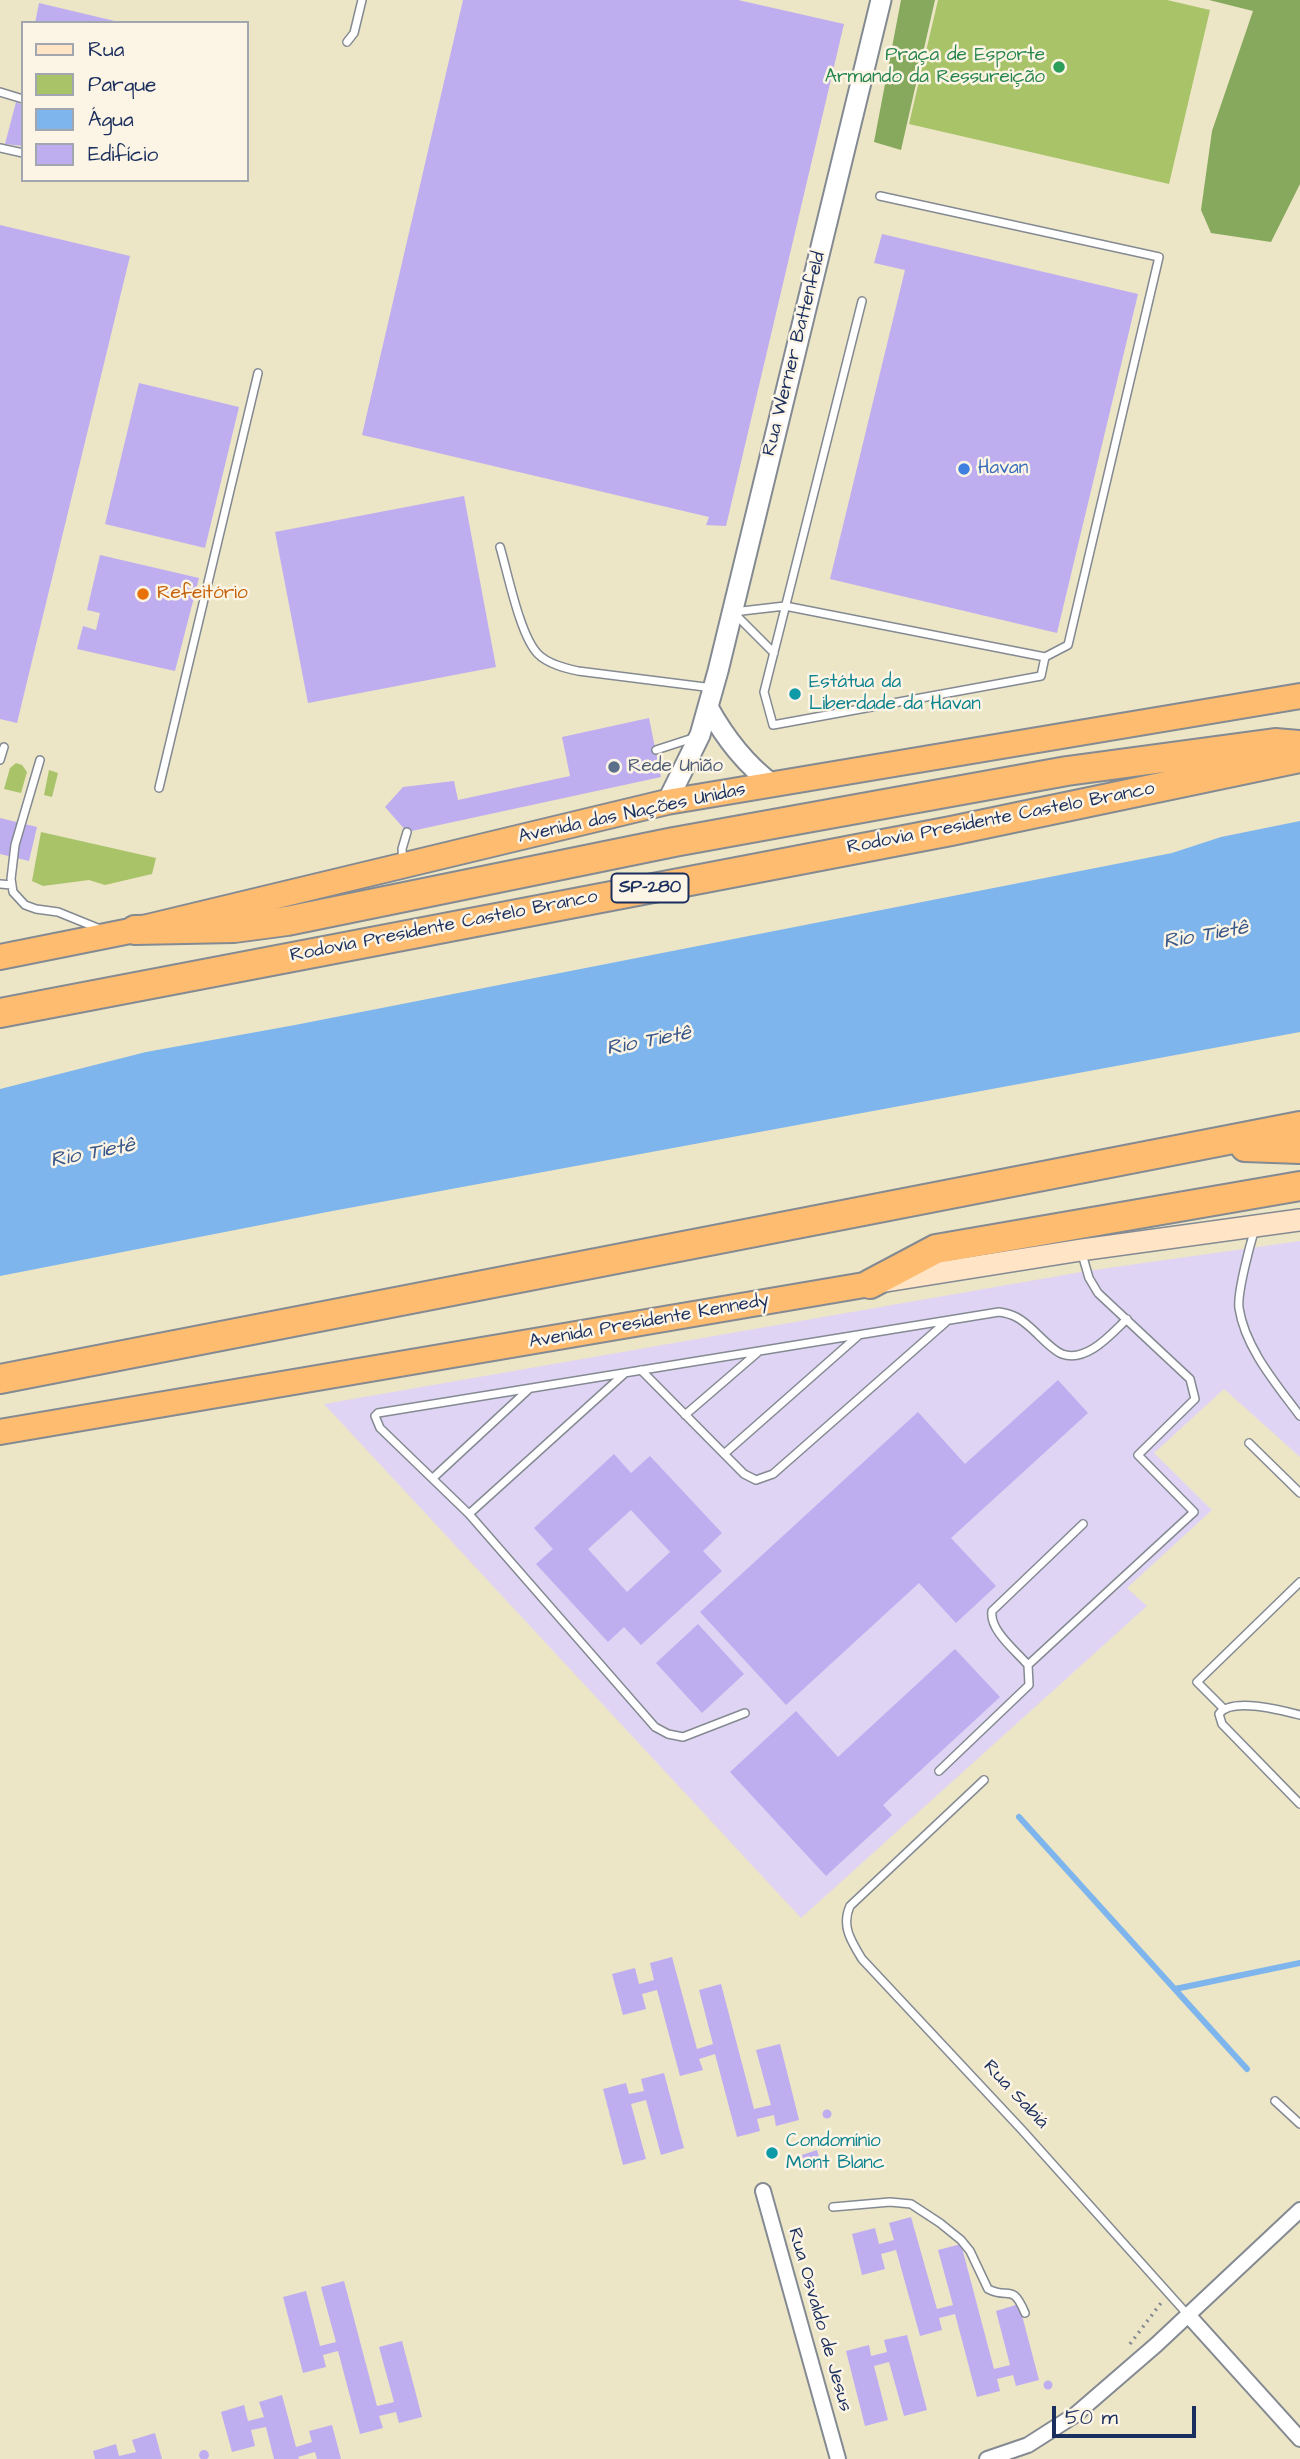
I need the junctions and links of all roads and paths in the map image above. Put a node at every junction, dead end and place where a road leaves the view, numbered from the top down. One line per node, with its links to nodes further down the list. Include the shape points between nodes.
1 (362, 0): 3 (lane, via 354,33)
2 (881, 0): 13 (street, Rua Werner Battenfeld)
3 (347, 42)
4 (0, 92): 5 (lane)
5 (21, 98)
6 (0, 148): 7 (lane)
7 (21, 153)
8 (880, 196): 15 (lane, via 1159,257 1068,645)
9 (862, 301): 12 (lane)
10 (258, 373): 26 (lane)
11 (500, 547): 17 (lane, via 528,642 540,656 557,666)
12 (785, 606): 13 (lane); 14 (lane); 15 (lane)
13 (733, 612): 14 (lane); 17 (street, Rua Werner Battenfeld)
14 (774, 653): 15 (lane, via 764,692 773,725 1041,676)
15 (1045, 657)
16 (1300, 696): 25 (highway, Avenida das Nações Unidas)
17 (710, 698): 18 (street, Rua Werner Battenfeld); 25 (street, via 727,739)
18 (700, 735): 21 (lane); 27 (street, Rua Werner Battenfeld)
19 (1300, 744): 32 (highway, via 1275,743 1067,771 674,842 287,921)
20 (4, 747): 23 (lane)
21 (656, 750)
22 (1300, 758): 34 (highway, Rodovia Presidente Castelo Branco / SP-280, via 951,831)
23 (0, 760)
24 (40, 760): 31 (lane, via 15,845)
25 (772, 785): 27 (highway, Avenida das Nações Unidas)
26 (159, 788)
27 (667, 802): 29 (highway, Avenida das Nações Unidas)
28 (407, 832): 29 (lane)
29 (403, 865): 32 (highway, Avenida das Nações Unidas)
30 (0, 884): 31 (lane)
31 (12, 885): 32 (lane, via 25,905)
32 (124, 932): 33 (highway, Avenida das Nações Unidas)
33 (0, 957)
34 (0, 1013)
35 (1300, 1126): 36 (highway)
36 (1208, 1145): 37 (highway); 49 (highway)
37 (1300, 1149)
38 (1300, 1186): 42 (highway, via 936,1249)
39 (1300, 1220): 40 (main road, Avenida Presidente Kennedy)
40 (1255, 1228): 41 (main road, Avenida Presidente Kennedy); 52 (lane, via 1239,1306 1253,1345)
41 (1081, 1250): 42 (main road, Avenida Presidente Kennedy); 43 (lane, via 1092,1284)
42 (870, 1284): 53 (highway, Avenida Presidente Kennedy)
43 (1127, 1319): 44 (lane, via 1101,1342 1074,1356 1060,1353 1010,1314); 61 (lane, via 1192,1386 1195,1399 1138,1455 1194,1512)
44 (946, 1321): 45 (lane); 55 (lane, via 773,1474 756,1480)
45 (859, 1335): 46 (lane); 55 (lane)
46 (757, 1353): 47 (lane); 51 (lane)
47 (642, 1370): 48 (lane); 51 (lane)
48 (626, 1373): 50 (lane); 58 (lane)
49 (0, 1378)
50 (529, 1388): 56 (lane); 56 (lane, via 378,1413 380,1428)
51 (685, 1415): 55 (lane)
52 (1300, 1416)
53 (0, 1432)
54 (1249, 1443): 57 (lane)
55 (724, 1454)
56 (433, 1478): 58 (lane)
57 (1300, 1493)
58 (468, 1514): 63 (lane, via 655,1727 683,1737)
59 (1083, 1524): 61 (lane, via 992,1611 997,1629)
60 (1300, 1582): 62 (lane, via 1197,1682)
61 (1028, 1665): 65 (lane, via 1029,1685)
62 (1223, 1708): 64 (lane, via 1236,1704); 67 (lane, via 1219,1714 1222,1724)
63 (745, 1713)
64 (1300, 1715)
65 (939, 1771)
66 (984, 1780): 74 (lane, Rua Sabiá, via 850,1906 845,1921 848,1934 868,1965)
67 (1300, 1804)
68 (1275, 2101): 69 (lane)
69 (1300, 2124)
70 (763, 2190): 76 (street, Rua Osvaldo de Jesus)
71 (833, 2207): 73 (lane, via 911,2204 961,2240 988,2289 1016,2295)
72 (1300, 2210): 74 (street)
73 (1025, 2313)
74 (1188, 2315): 75 (street, Rua Sabiá); 77 (street, via 1075,2415 1028,2445)
75 (1300, 2439)
76 (838, 2459)
77 (987, 2459)

